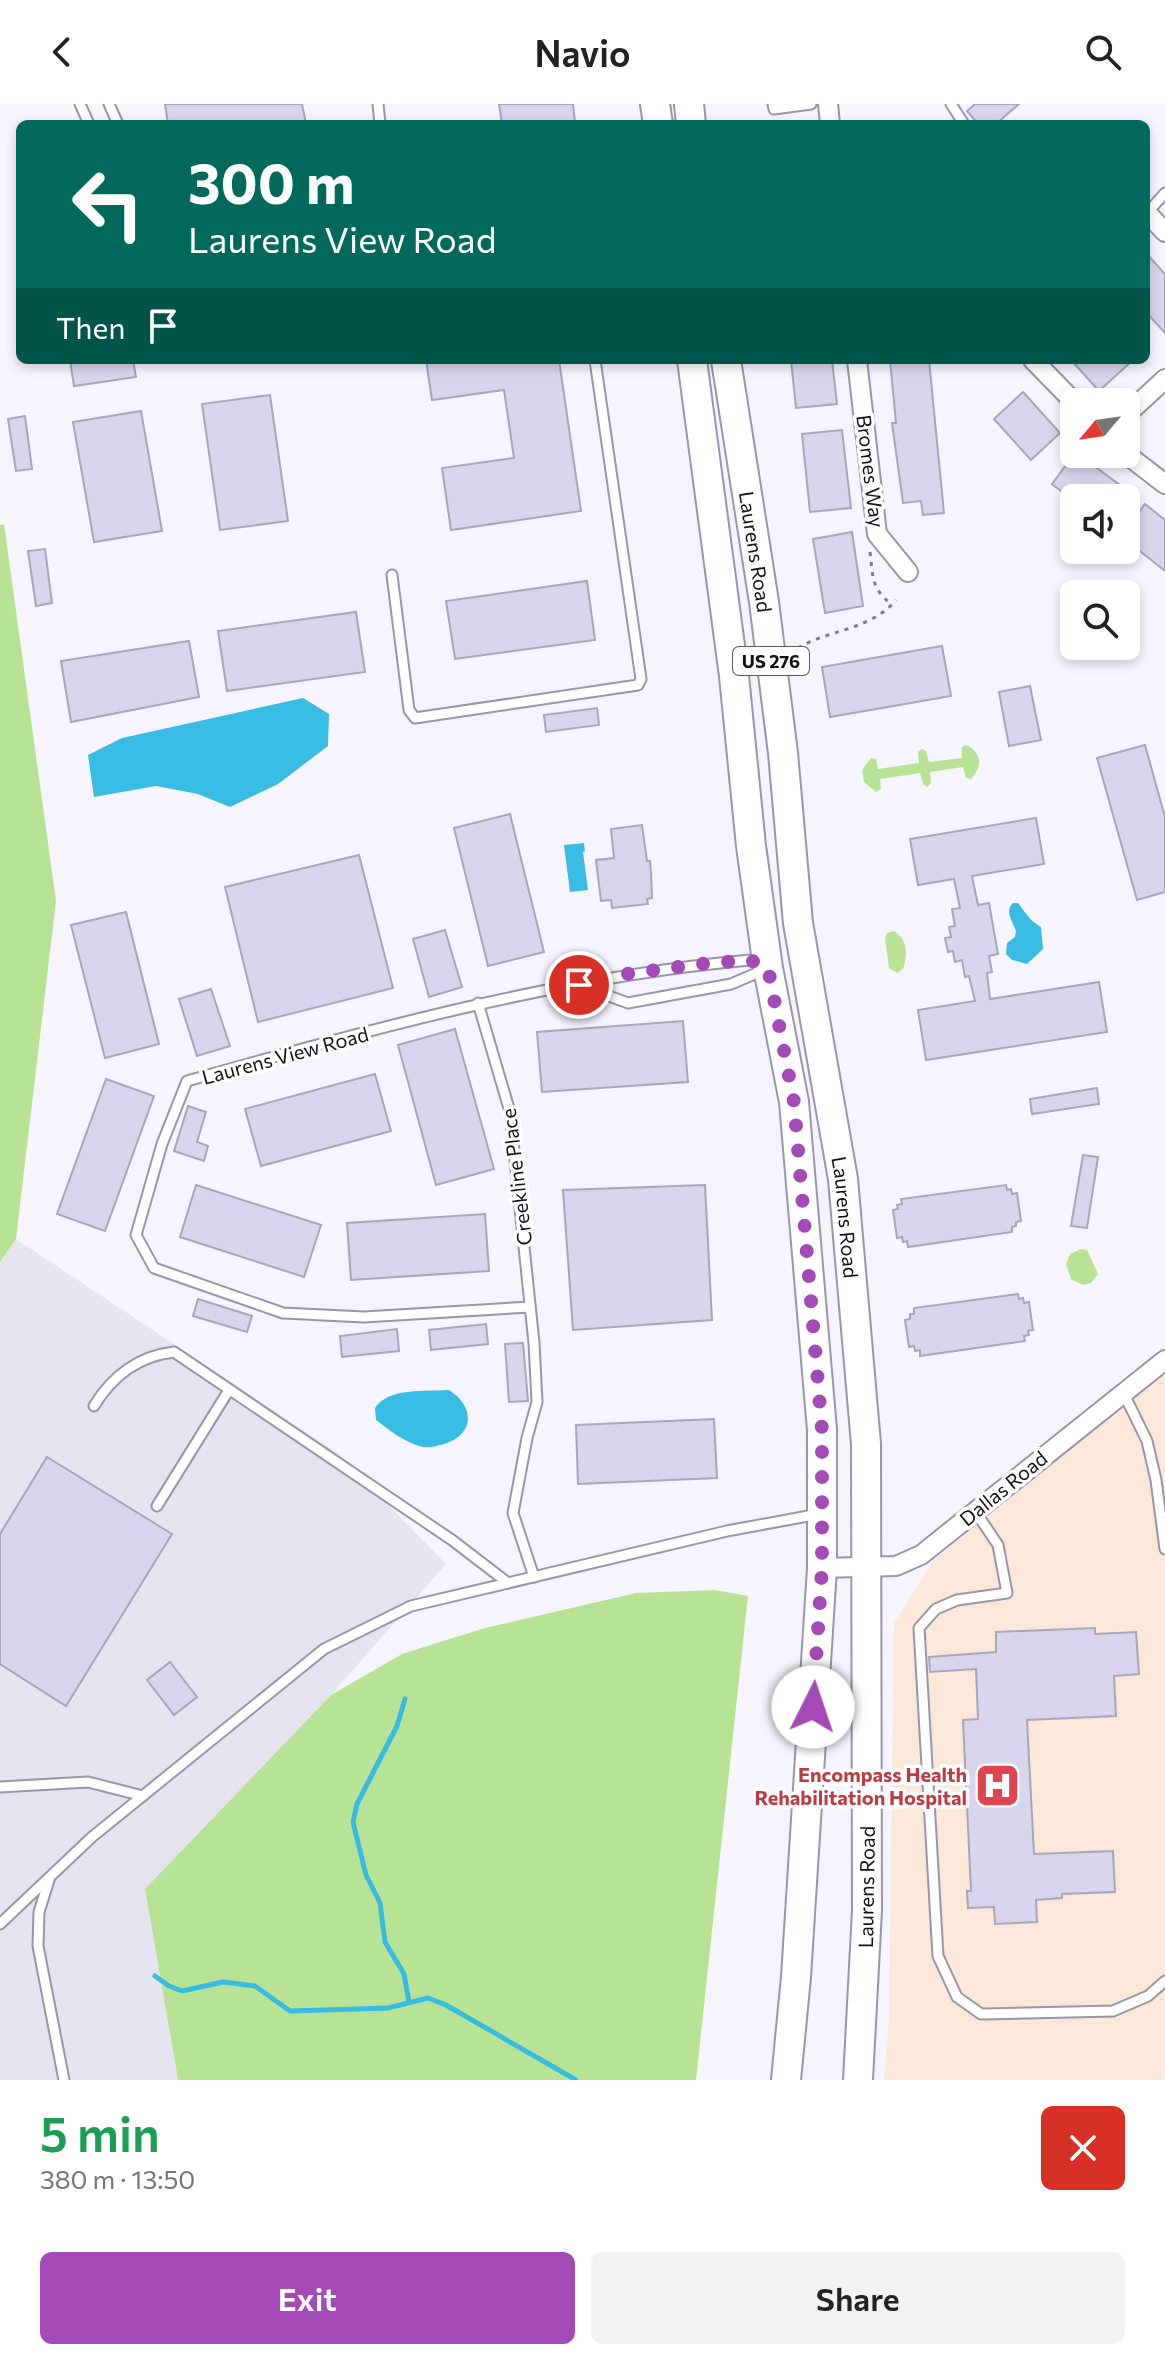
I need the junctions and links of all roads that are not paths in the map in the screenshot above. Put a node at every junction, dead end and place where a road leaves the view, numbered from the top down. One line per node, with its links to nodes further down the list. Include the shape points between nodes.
1 (773, 104): 2 (lane, via 774,109)
2 (811, 104)
3 (1165, 193): 4 (lane)
4 (1150, 210)
5 (1150, 216): 6 (street)
6 (1165, 232)
7 (596, 364): 20 (lane, via 638,685 415,718 409,710)
8 (693, 364): 18 (main road, Laurens Road / US 276)
9 (727, 364): 17 (main road, Laurens Road / US 276)
10 (857, 364): 19 (street, Bromes Way, via 877,534)
11 (1037, 364): 13 (street)
12 (1165, 379): 14 (street)
13 (1060, 388)
14 (1140, 402)
15 (1140, 465): 16 (street)
16 (1165, 484)
17 (751, 518): 18 (main road); 21 (main road, Laurens Road / US 276)
18 (715, 525): 22 (main road, Laurens Road / US 276)
19 (908, 572)
20 (392, 575)
21 (805, 964): 22 (main road); 35 (main road, Laurens Road / US 276, via 843,1179 866,1444)
22 (768, 968): 23 (lane, Laurens View Road, via 750,960 701,964); 23 (lane, via 731,984 628,1003); 32 (main road, Laurens Road / US 276, via 794,1102 822,1430)
23 (579, 985): 24 (lane, Laurens View Road)
24 (478, 1003): 25 (lane, Creekline Place, via 510,1112); 25 (lane, Laurens View Road, via 187,1081 136,1235 154,1268 283,1313 364,1317)
25 (530, 1307): 36 (lane, Creekline Place, via 537,1402 513,1513)
26 (1165, 1360): 28 (street, Dallas Road)
27 (229, 1390): 29 (lane, via 174,1352 151,1355 107,1385); 30 (lane); 37 (lane)
28 (1123, 1392): 31 (street, Dallas Road); 33 (lane, via 1147,1441)
29 (94, 1406)
30 (157, 1506)
31 (975, 1511): 35 (street, Dallas Road, via 921,1555 896,1566); 42 (lane, via 998,1545 1007,1593 957,1600 936,1609 919,1628 938,1956 957,1997 981,2014 1113,2011 1148,1996)
32 (822, 1514): 34 (main road, Laurens Road / US 276); 36 (lane)
33 (1165, 1549)
34 (822, 1568): 35 (street, Dallas Road); 44 (main road, Laurens Road / US 276)
35 (868, 1568): 45 (main road, Laurens Road / US 276, via 867,1910)
36 (534, 1577): 37 (lane)
37 (508, 1583): 39 (lane, via 411,1606 324,1649)
38 (0, 1787): 39 (lane, via 88,1782)
39 (143, 1796): 40 (lane)
40 (50, 1877): 41 (lane); 43 (lane, via 39,1912 38,1946)
41 (0, 1924)
42 (1165, 1981)
43 (64, 2080)
44 (786, 2080)
45 (858, 2080)

